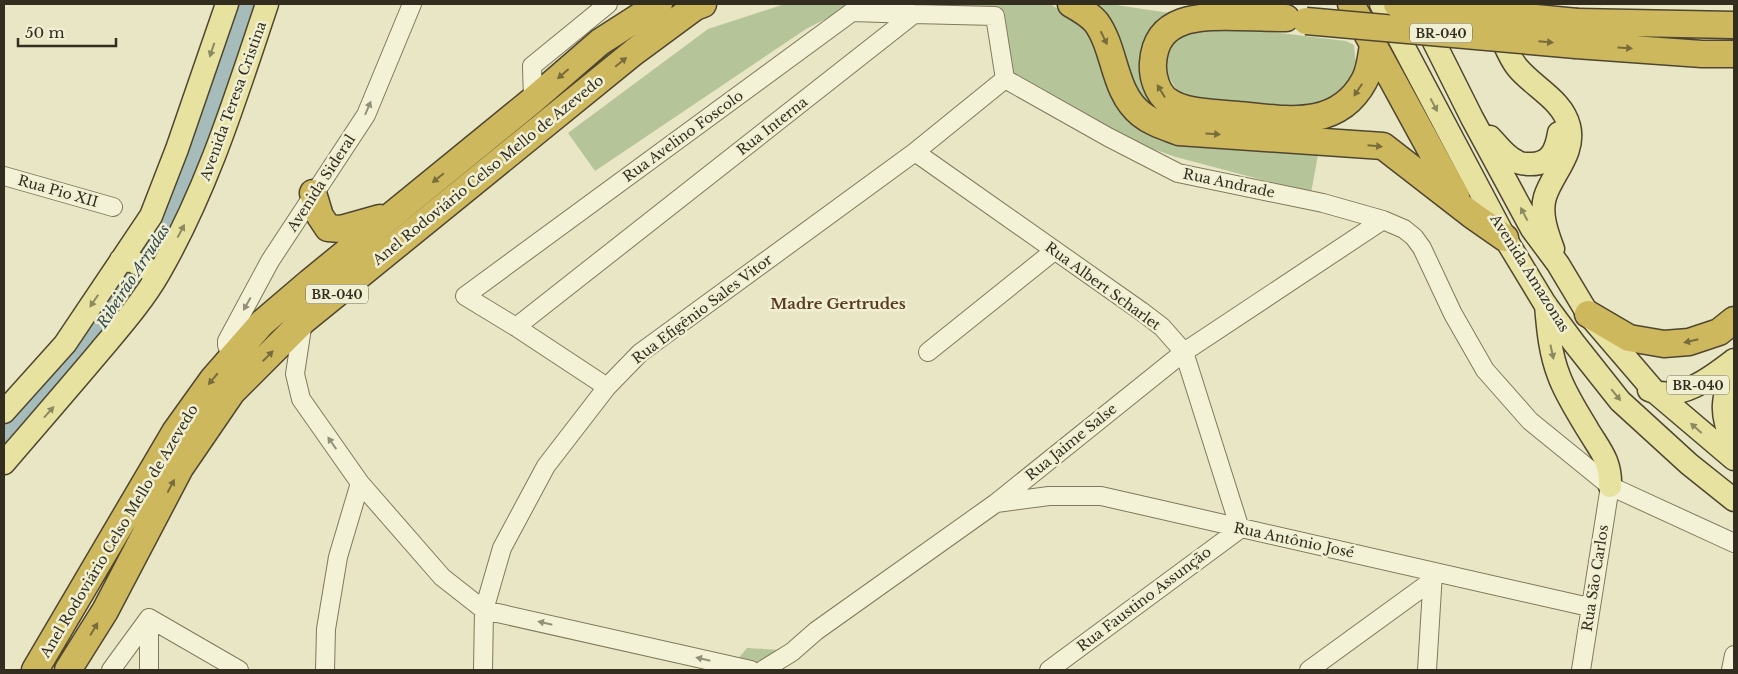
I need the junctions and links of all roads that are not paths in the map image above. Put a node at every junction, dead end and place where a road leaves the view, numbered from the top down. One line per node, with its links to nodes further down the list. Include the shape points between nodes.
1 (227, 4): 38 (main road, Avenida Teresa Cristina, one-way to 38, via 151,216)
2 (268, 4): 38 (main road, Avenida Teresa Cristina, one-way to 2, via 190,213 220,144)
3 (412, 4): 30 (street, Avenida Sideral, one-way to 3, via 366,116)
4 (608, 4): 25 (street, via 532,66)
5 (659, 4): 25 (highway, Anel Rodoviário Celso Mello de Azevedo / BR-040, one-way to 25, via 600,42)
6 (703, 4): 42 (highway, Anel Rodoviário Celso Mello de Azevedo / BR-040, one-way to 6, via 634,52)
7 (1071, 4): 32 (highway, one-way to 32, via 1094,20 1103,33 1120,84 1131,104 1158,124 1179,132 1383,146)
8 (1181, 4): 16 (highway, BR-040)
9 (1351, 4): 20 (highway)
10 (1381, 4): 35 (main road, Avenida Amazonas, one-way to 35)
11 (1397, 4): 19 (highway, BR-040, bridge)
12 (1415, 4): 27 (main road, Avenida Amazonas)
13 (1490, 4): 26 (main road, via 1496,25 1517,66)
14 (914, 14): 24 (street, via 995,16); 43 (street, Rua Interna); 43 (street, Rua Avelino Foscolo, via 852,12 464,296)
15 (1734, 16): 17 (highway)
16 (1296, 20): 19 (highway, BR-040, one-way to 19, bridge); 20 (highway, one-way to 16, via 1364,80 1351,101 1326,116 1296,120 1184,109 1166,100 1156,86 1152,71 1154,52 1168,28 1200,17)
17 (1683, 24): 18 (highway, BR-040); 19 (highway, BR-040)
18 (1734, 25)
19 (1577, 33): 21 (highway, BR-040, one-way to 21)
20 (1373, 45): 32 (highway)
21 (1702, 54): 22 (highway, BR-040); 23 (highway)
22 (1734, 54)
23 (1734, 62)
24 (1005, 79): 28 (street, Rua Efigênio Sales Vitor); 34 (street, Rua Andrade, via 1178,172 1322,203)
25 (534, 100): 33 (highway, Anel Rodoviário Celso Mello de Azevedo / BR-040, one-way to 33)
26 (1557, 105): 27 (main road, via 1557,145 1542,163 1517,162 1509,157); 37 (main road, via 1567,120 1570,139 1565,158 1545,196 1544,207 1546,228)
27 (1472, 118): 37 (main road, Avenida Amazonas, one-way to 27, via 1532,229)
28 (915, 152): 36 (street, Rua Albert Scharlet); 50 (street, Rua Efigênio Sales Vitor, via 640,353)
29 (4, 176): 31 (street, Rua Pio XII)
30 (313, 193): 33 (highway, via 320,216 328,228 341,229); 47 (street, Avenida Sideral, one-way to 47, via 270,261 227,340)
31 (113, 206)
32 (1463, 207): 35 (highway)
33 (393, 214): 47 (highway, Anel Rodoviário Celso Mello de Azevedo / BR-040, via 262,323)
34 (1383, 220): 46 (street, Rua Jaime Salse); 58 (street, Rua Andrade, via 1404,229 1422,248 1453,314 1485,370 1530,421)
35 (1505, 238): 39 (main road, Avenida Amazonas)
36 (1054, 251): 45 (street); 46 (street, Rua Albert Scharlet, via 1162,327)
37 (1558, 264): 40 (main road, Avenida Amazonas)
38 (141, 267): 53 (main road, Avenida Teresa Cristina, one-way to 53); 56 (main road, Avenida Teresa Cristina, one-way to 38, via 122,324)
39 (1546, 304): 44 (main road, Avenida Amazonas); 58 (main road, one-way to 58, via 1552,355 1572,402 1603,452)
40 (1588, 314): 41 (highway, one-way to 40, via 1719,332 1690,342 1664,344 1629,338); 51 (main road, Avenida Amazonas)
41 (1734, 320)
42 (303, 321): 57 (street, one-way to 42, via 301,399 295,374); 71 (highway, Anel Rodoviário Celso Mello de Azevedo / BR-040, one-way to 42, via 105,610 180,468 232,392)
43 (516, 327): 50 (street)
44 (1574, 343): 51 (main road, via 1619,376); 59 (main road, Avenida Amazonas, one-way to 59, via 1620,401)
45 (928, 352)
46 (1184, 352): 60 (street, Rua Jaime Salse); 61 (street, Rua Albert Scharlet)
47 (232, 358): 67 (highway, Anel Rodoviário Celso Mello de Azevedo / BR-040, one-way to 67, via 175,432)
48 (1734, 360): 51 (main road, BR-040, via 1709,380 1685,390)
49 (1734, 367): 52 (main road, via 1726,388)
50 (607, 387): 65 (street, Rua Efigênio Sales Vitor, via 546,466 502,548)
51 (1655, 392): 55 (main road, Avenida Amazonas, one-way to 51)
52 (1729, 405): 54 (main road, via 1726,426)
53 (4, 412)
54 (1734, 446)
55 (1734, 459)
56 (4, 463)
57 (360, 483): 65 (street, via 442,577); 75 (street, via 338,557 326,629)
58 (1610, 486): 62 (street, Rua Andrade); 64 (street, Rua São Carlos)
59 (1734, 500)
60 (996, 503): 61 (street, Rua Antônio José, via 1049,496 1101,496); 78 (street, Rua Jaime Salse)
61 (1240, 529): 63 (street, Rua Antônio José); 79 (street, Rua Faustino Assunção)
62 (1734, 542)
63 (1433, 575): 64 (street, Rua Antônio José); 80 (street); 81 (street)
64 (1589, 607): 82 (street, Rua São Carlos)
65 (484, 610): 76 (street, Rua Efigênio Sales Vitor); 77 (street, one-way to 65)
66 (149, 618): 72 (street); 73 (street); 74 (street)
67 (66, 619): 69 (highway); 70 (highway, Anel Rodoviário Celso Mello de Azevedo / BR-040)
68 (1734, 655): 83 (street)
69 (24, 670)
70 (35, 670)
71 (68, 670)
72 (111, 670)
73 (150, 670)
74 (239, 670)
75 (325, 670)
76 (483, 670)
77 (751, 670)
78 (763, 670)
79 (1049, 670)
80 (1309, 670)
81 (1427, 670)
82 (1581, 670)
83 (1731, 670)

